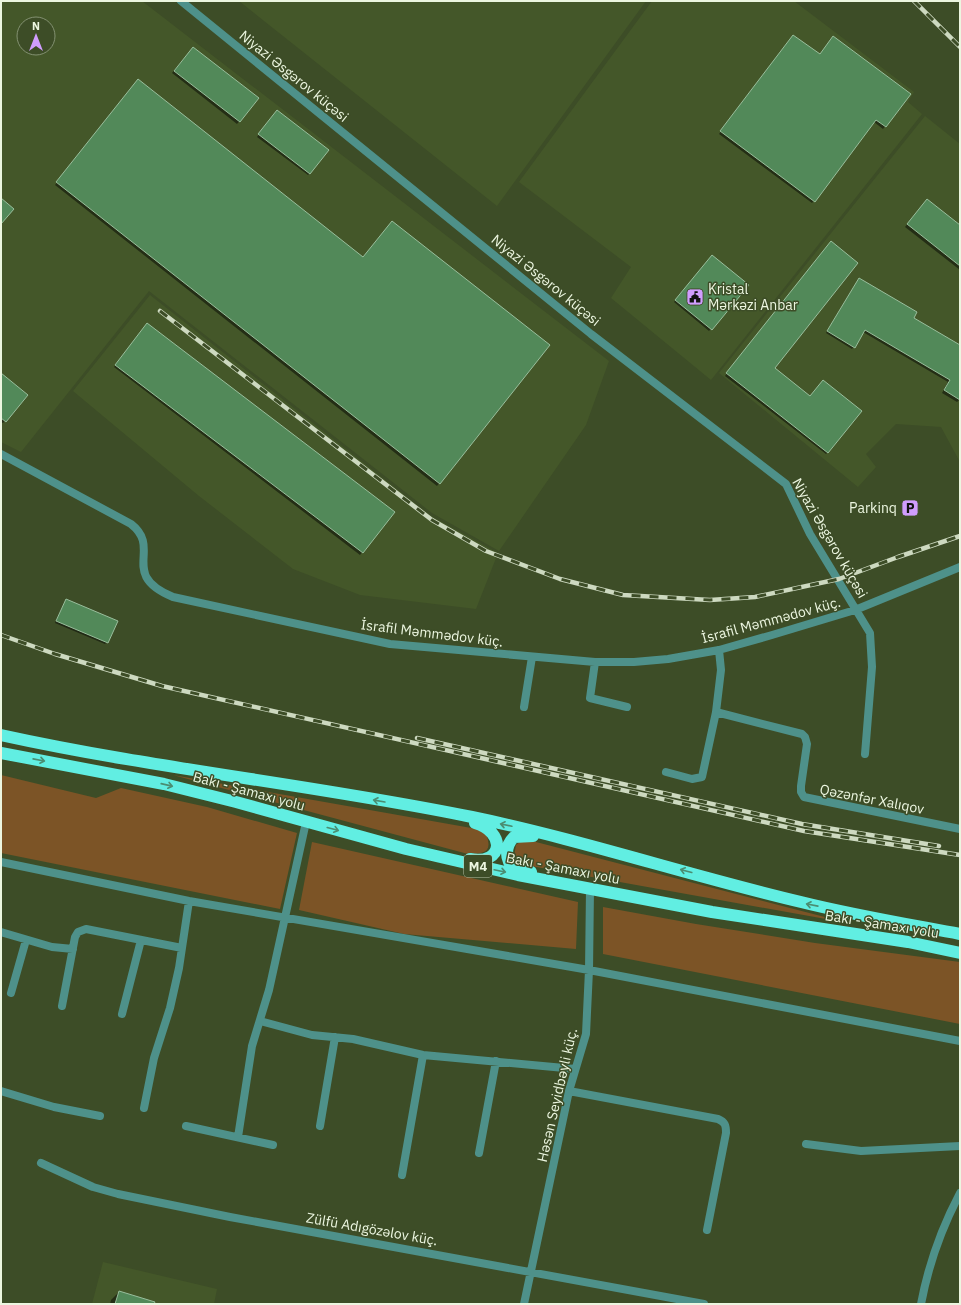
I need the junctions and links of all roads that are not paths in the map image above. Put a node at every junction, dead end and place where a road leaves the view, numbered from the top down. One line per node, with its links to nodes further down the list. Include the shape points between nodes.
1 (180, 1): 4 (street, Niyazi Əsgərov küçəsi, via 591,334 779,478 789,489 810,534 839,579)
2 (1, 454): 6 (street, İsrafil Məmmədov küç., via 140,531 143,539 145,578 152,586 173,598 373,642)
3 (960, 567): 4 (street, İsrafil Məmmədov küç.)
4 (855, 610): 5 (street, İsrafil Məmmədov küç.); 13 (street, Niyazi Əsgərov küçəsi, via 870,633 872,667)
5 (719, 650): 7 (street, İsrafil Məmmədov küç., via 668,659); 10 (street, via 721,670)
6 (532, 657): 7 (street, İsrafil Məmmədov küç.); 8 (street)
7 (595, 662): 9 (street, via 590,698)
8 (524, 707)
9 (627, 707)
10 (716, 712): 14 (street, via 702,776 692,779); 17 (street, Qəzənfər Xalıqov, via 806,737 801,792 804,797)
11 (1, 735): 15 (highway, Bakı - Şamaxı yolu, one-way to 11)
12 (1, 753): 16 (highway, Bakı - Şamaxı yolu / M4, one-way to 16, via 164,784)
13 (865, 754)
14 (666, 772)
15 (419, 808): 18 (highway, Bakı - Şamaxı yolu, one-way to 15); 19 (highway, via 487,828 495,837 496,848 493,855 481,861)
16 (306, 822): 19 (highway, Bakı - Şamaxı yolu / M4, one-way to 19); 24 (street)
17 (960, 829)
18 (580, 842): 21 (highway, via 521,835 514,837 506,850 508,862 513,865); 26 (highway, Bakı - Şamaxı yolu, one-way to 18, via 800,902)
19 (406, 849): 21 (highway, Bakı - Şamaxı yolu / M4, one-way to 21)
20 (1, 862): 23 (street)
21 (572, 886): 22 (highway, Bakı - Şamaxı yolu / M4)
22 (590, 889): 31 (highway, Bakı - Şamaxı yolu / M4); 32 (street, Həsən Seyidbəyli küç.)
23 (189, 901): 24 (street); 29 (street)
24 (285, 918): 32 (street); 36 (street)
25 (1, 932): 27 (street)
26 (960, 934)
27 (26, 940): 30 (street); 33 (street)
28 (141, 940): 29 (street); 30 (street, via 86,929 78,932); 35 (street)
29 (182, 948): 44 (street, via 170,1008 154,1058)
30 (73, 949): 34 (street)
31 (960, 953)
32 (589, 970): 38 (street); 41 (street, Həsən Seyidbəyli küç., via 587,1029)
33 (11, 993)
34 (62, 1006)
35 (122, 1014)
36 (260, 1021): 37 (street, via 312,1035); 48 (street, via 252,1046)
37 (335, 1037): 39 (street); 47 (street)
38 (960, 1040)
39 (423, 1055): 40 (street); 54 (street)
40 (496, 1061): 41 (street); 52 (street)
41 (575, 1069): 43 (street, Həsən Seyidbəyli küç.)
42 (1, 1091): 45 (street, via 54,1107)
43 (569, 1091): 56 (street, via 723,1122 726,1133); 57 (street, Həsən Seyidbəyli küç.)
44 (144, 1108)
45 (100, 1116)
46 (186, 1126): 48 (street)
47 (320, 1126)
48 (238, 1137): 50 (street)
49 (806, 1144): 51 (street, via 861,1151)
50 (273, 1145)
51 (960, 1146)
52 (479, 1152)
53 (41, 1163): 57 (street, Zülfü Adıgözəlov küç., via 93,1187 118,1194 230,1217)
54 (402, 1175)
55 (960, 1193): 60 (street, via 935,1254)
56 (707, 1230)
57 (531, 1271): 58 (street, Həsən Seyidbəyli küç.); 59 (street, Zülfü Adıgözəlov küç.)
58 (524, 1304)
59 (704, 1304)
60 (921, 1304)

